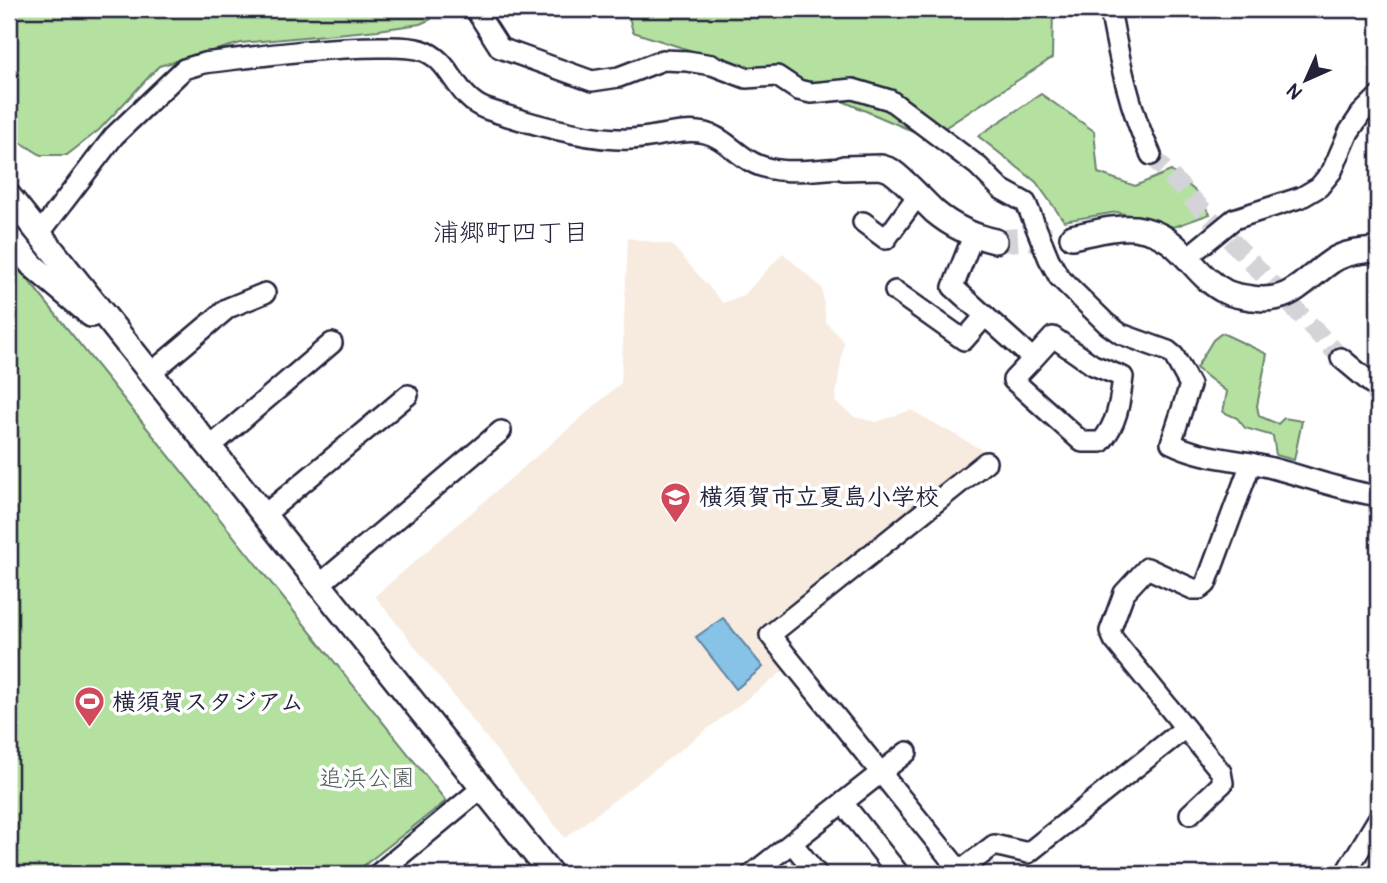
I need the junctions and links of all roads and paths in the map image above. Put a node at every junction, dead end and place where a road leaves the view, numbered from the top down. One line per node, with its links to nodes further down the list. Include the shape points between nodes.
1 (475, 9): 28 (street, via 500,48 592,81 619,77 663,60 687,61 746,78 777,76 811,93 853,89 890,100 978,166 1001,189 1026,203 1059,277 1107,324 1174,356 1190,385 1171,443 1216,459)
2 (1110, 9): 4 (street, via 1122,73)
3 (1378, 97): 14 (street, via 1349,132 1332,171 1319,187 1303,197 1234,219)
4 (1151, 155)
5 (844, 168): 7 (street, via 890,170); 9 (street, via 765,168 704,132 597,139 484,108 467,99 446,68 421,50 350,47 184,69 114,136)
6 (9, 195): 9 (street)
7 (918, 195): 8 (street, via 886,239); 12 (street, via 936,212)
8 (863, 222)
9 (39, 234): 19 (street)
10 (9, 237): 19 (street, via 32,265)
11 (1072, 237): 14 (street, via 1121,228 1146,230 1163,236)
12 (984, 238): 17 (street, via 953,287)
13 (1378, 250): 14 (street, via 1356,251 1333,260 1293,293 1272,299 1227,292)
14 (1189, 257)
15 (895, 291): 17 (street, via 964,340)
16 (265, 293): 22 (street, via 228,308)
17 (985, 316): 21 (street)
18 (332, 344): 26 (street)
19 (131, 348): 22 (street)
20 (1341, 358): 23 (street)
21 (1033, 359): 21 (street, via 1053,337 1093,365 1123,377 1117,414 1101,442 1082,442 1013,380)
22 (151, 373): 26 (street)
23 (1378, 389)
24 (408, 395): 30 (street)
25 (501, 431): 31 (street)
26 (210, 447): 30 (street)
27 (986, 462): 34 (street, via 770,635)
28 (1251, 463): 29 (street); 32 (street, via 1206,584 1193,589 1147,568 1124,593 1110,631)
29 (1373, 495)
30 (264, 514): 31 (street)
31 (320, 584): 35 (street)
32 (1185, 728): 34 (street, via 1028,853 994,845 960,871); 37 (street, via 1222,772 1223,783)
33 (907, 752): 34 (street)
34 (882, 772): 36 (street)
35 (482, 788): 40 (street); 41 (street)
36 (843, 803): 39 (street); 44 (street)
37 (1190, 814)
38 (1378, 820): 45 (street)
39 (792, 843): 42 (street); 43 (street)
40 (377, 874)
41 (551, 874)
42 (752, 874)
43 (817, 874)
44 (899, 874)
45 (1345, 874)

